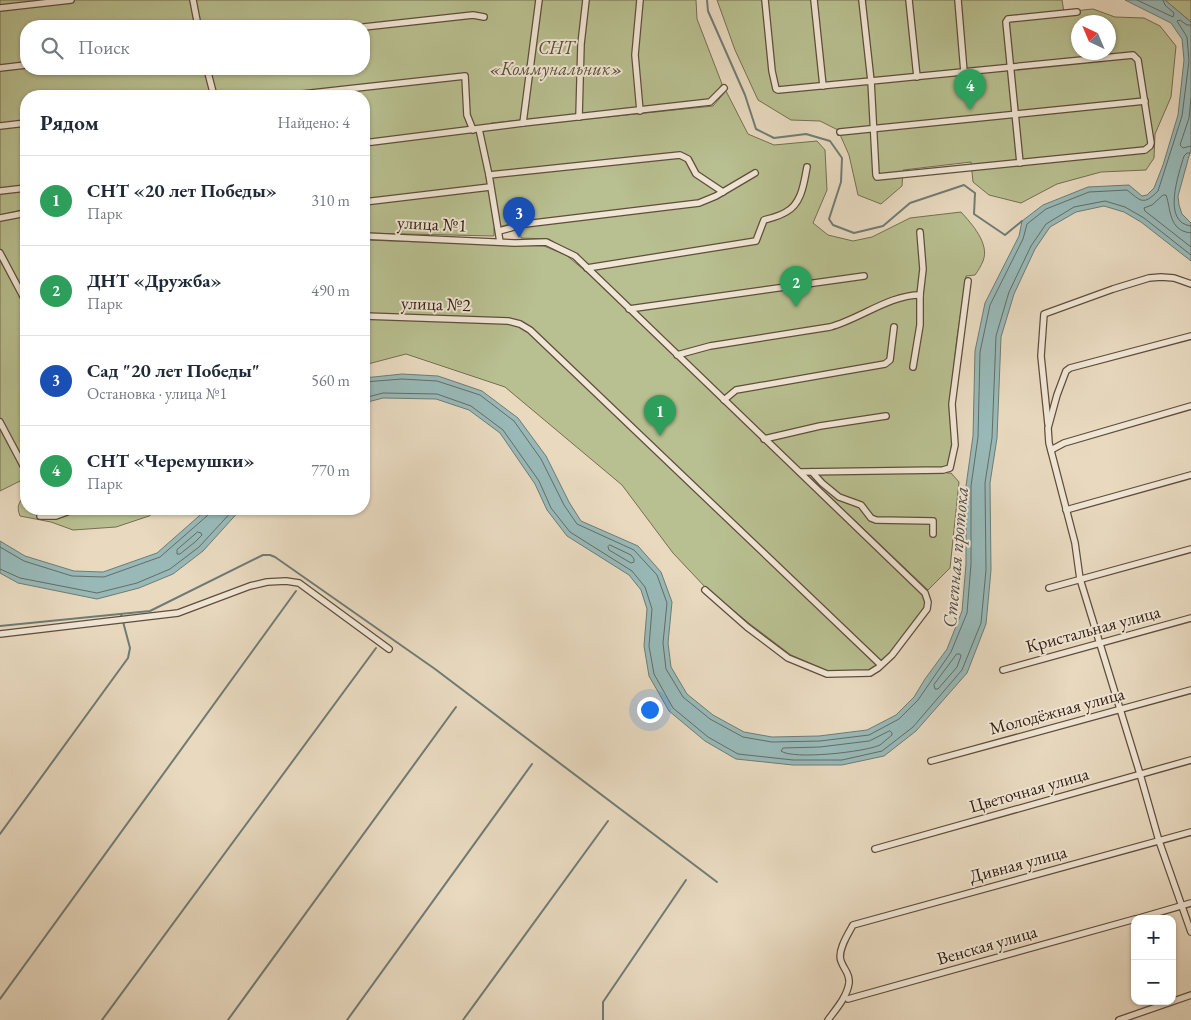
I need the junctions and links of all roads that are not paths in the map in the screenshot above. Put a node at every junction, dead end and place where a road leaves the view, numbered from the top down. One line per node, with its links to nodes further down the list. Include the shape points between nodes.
1 (71, 0): 11 (street)
2 (193, 0): 14 (street)
3 (538, 0): 31 (street)
4 (586, 0): 30 (street)
5 (640, 0): 28 (street, via 635,55)
6 (765, 0): 23 (street, via 776,89)
7 (814, 0): 23 (street)
8 (862, 0): 22 (street)
9 (909, 0): 21 (street)
10 (958, 0): 19 (street)
11 (0, 8)
12 (1076, 12): 17 (street, via 1006,20)
13 (484, 17): 15 (street, via 473,15)
14 (197, 20)
15 (370, 26)
16 (20, 66): 18 (street)
17 (1011, 67): 19 (street); 27 (street, via 1133,55 1138,60); 29 (street)
18 (0, 68)
19 (964, 72): 21 (street)
20 (209, 75): 25 (street)
21 (917, 76): 22 (street)
22 (871, 81): 23 (street); 34 (street)
23 (823, 86)
24 (724, 88): 28 (street, via 710,102)
25 (212, 90)
26 (338, 90): 35 (street, via 465,76 467,115)
27 (1145, 100): 29 (street); 38 (street, via 1151,143 1147,148)
28 (640, 111): 30 (street)
29 (1016, 114): 34 (street); 38 (street)
30 (579, 117): 31 (street)
31 (523, 123): 35 (street)
32 (20, 124): 33 (street)
33 (0, 126)
34 (873, 129): 36 (street); 38 (street, via 877,177)
35 (476, 130): 37 (street); 41 (street)
36 (840, 132)
37 (370, 142)
38 (1020, 163)
39 (807, 167): 54 (street, via 797,201 788,212 764,220 756,242)
40 (755, 173): 45 (street)
41 (489, 175): 42 (street); 45 (street, via 680,155 688,159 696,174)
42 (490, 187): 46 (street); 49 (street)
43 (20, 189): 44 (street)
44 (0, 191)
45 (723, 192): 49 (street, via 699,203 525,224)
46 (370, 201)
47 (20, 214): 48 (street)
48 (0, 218)
49 (499, 231): 52 (street)
50 (920, 232): 59 (street, via 923,269)
51 (370, 236): 52 (street, улица №1)
52 (500, 242): 54 (street, улица №1, via 546,242 575,256)
53 (0, 253): 58 (street)
54 (587, 268): 60 (street, улица №1)
55 (864, 276): 60 (street)
56 (968, 281): 75 (street, via 952,404 955,444 950,468)
57 (1191, 284): 70 (street, via 1174,278 1149,278 1044,314 1041,356)
58 (20, 291)
59 (920, 295): 64 (street, via 886,304 830,327 710,346); 65 (street, via 919,338)
60 (629, 309): 64 (street, улица №1)
61 (370, 316): 89 (street, улица №2, via 508,321 530,330)
62 (894, 327): 66 (street, via 890,360 886,364 736,390)
63 (1191, 336): 70 (street, via 1070,368 1062,379)
64 (677, 355): 66 (street, улица №1)
65 (913, 367)
66 (724, 400): 71 (street, улица №1)
67 (1191, 406): 72 (street, via 1064,443)
68 (886, 416): 71 (street)
69 (0, 422): 73 (street)
70 (1048, 428): 72 (street)
71 (764, 439): 74 (street, улица №1)
72 (1051, 450): 77 (street)
73 (20, 460)
74 (800, 472): 75 (street); 89 (street, улица №1, via 926,594 927,609 892,655)
75 (812, 472): 80 (street, via 840,497 861,505 872,518 933,520)
76 (1191, 475): 77 (street)
77 (1066, 510): 82 (street)
78 (59, 515): 79 (street)
79 (40, 516)
80 (933, 534)
81 (1191, 549): 82 (street)
82 (1080, 579): 83 (street); 87 (street)
83 (1049, 588)
84 (705, 590): 89 (street, улица №1, via 788,658 827,674 870,674)
85 (1191, 618): 87 (street, Кристальная улица)
86 (0, 634): 88 (street, via 178,613 250,586 286,581 299,583)
87 (1101, 643): 90 (street, Кристальная улица); 92 (street)
88 (389, 649)
89 (880, 664)
90 (1003, 670)
91 (1191, 690): 92 (street, Молодёжная улица)
92 (1121, 709): 94 (street, Молодёжная улица); 95 (street)
93 (1191, 760): 95 (street, Цветочная улица)
94 (931, 761)
95 (1140, 774): 97 (street); 98 (street, Цветочная улица)
96 (1191, 832): 97 (street, Дивная улица)
97 (1159, 841): 100 (street); 106 (street, Дивная улица, via 853,925 840,958 848,972 849,982 846,993)
98 (875, 849)
99 (1191, 903): 100 (street, Венская улица)
100 (1181, 906): 101 (street, Венская улица); 103 (street)
101 (1149, 915)
102 (1131, 920): 105 (street, Венская улица)
103 (1191, 932)
104 (1191, 995): 107 (street)
105 (848, 1000)
106 (828, 1020)
107 (1119, 1020)

